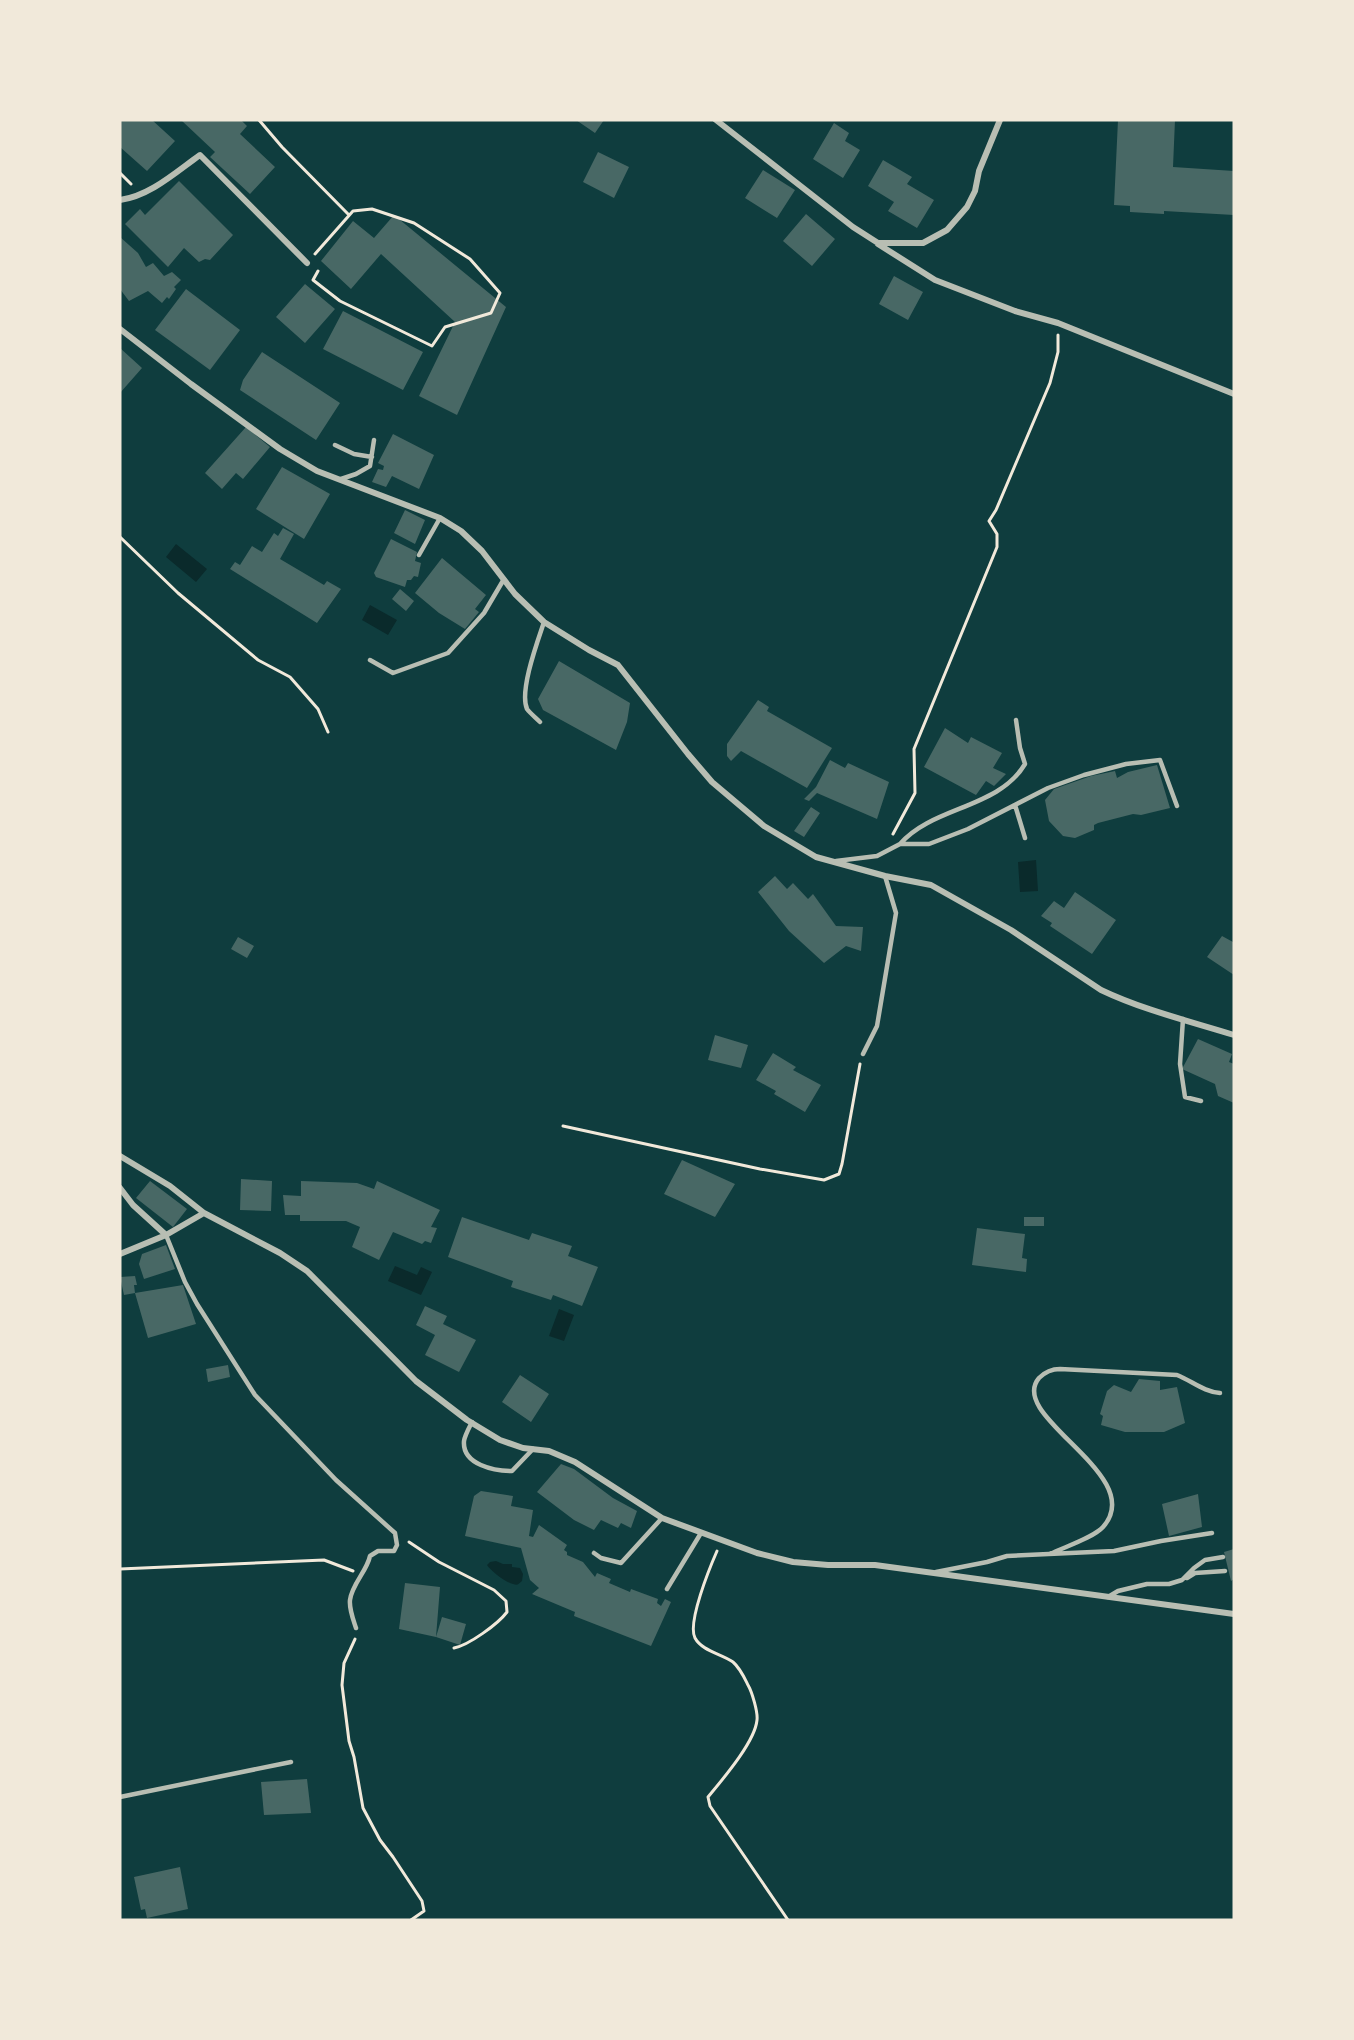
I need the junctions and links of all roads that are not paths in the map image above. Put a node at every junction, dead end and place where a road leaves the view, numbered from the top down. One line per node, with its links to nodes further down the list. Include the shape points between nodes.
1 (716, 120): 4 (street)
2 (1000, 120): 4 (street, via 968,207 947,230 923,243)
3 (120, 200): 5 (street, via 155,187 200,155)
4 (878, 243): 7 (street, via 928,277 1015,311 1058,323)
5 (307, 263)
6 (120, 329): 11 (street, via 280,449 317,471)
7 (1234, 394)
8 (374, 440): 10 (lane)
9 (335, 445): 10 (lane)
10 (372, 457): 11 (lane, via 370,466)
11 (341, 479): 12 (street)
12 (440, 518): 13 (lane); 14 (street, via 482,551)
13 (419, 555)
14 (504, 579): 15 (street); 16 (lane, via 484,613 448,653 393,673)
15 (544, 622): 18 (lane, via 525,694 527,709); 23 (street, via 618,665 712,782 764,826)
16 (370, 660)
17 (1016, 720): 22 (lane, via 1025,764 1018,775 989,796 908,834)
18 (540, 722)
19 (1015, 805): 20 (lane, via 1084,775 1160,760); 21 (lane); 22 (lane, via 929,844)
20 (1177, 806)
21 (1025, 838)
22 (900, 844): 23 (lane, via 877,856)
23 (833, 862): 24 (street)
24 (885, 876): 25 (street, via 931,885 1011,930 1101,990); 27 (lane, via 896,913 877,1026)
25 (1184, 1019): 26 (street); 28 (lane, via 1180,1064 1185,1097)
26 (1234, 1035)
27 (862, 1054)
28 (1201, 1101)
29 (120, 1156): 31 (street, via 170,1186)
30 (120, 1188): 32 (street)
31 (204, 1213): 32 (street); 35 (street, via 307,1271 416,1381)
32 (166, 1235): 33 (street); 49 (lane, via 197,1304 255,1395 336,1480 394,1533 394,1551 378,1551 370,1556 350,1599)
33 (120, 1254)
34 (1220, 1393): 41 (lane, via 1209,1392 1177,1375 1054,1369 1038,1379 1036,1400 1044,1414 1101,1474 1112,1503 1103,1527)
35 (472, 1422): 36 (street, via 500,1440); 36 (lane, via 464,1441 467,1453 484,1468 512,1472)
36 (533, 1449): 37 (street, via 575,1462)
37 (662, 1518): 38 (street); 40 (lane, via 621,1563)
38 (701, 1533): 44 (street, via 793,1562 875,1565); 46 (lane)
39 (1212, 1533): 41 (lane, via 1114,1551)
40 (594, 1553)
41 (1050, 1554): 44 (lane, via 1007,1556)
42 (1223, 1557): 45 (lane, via 1205,1560)
43 (1225, 1571): 45 (lane, via 1195,1573)
44 (934, 1573): 47 (street)
45 (1182, 1580): 47 (lane, via 1147,1584)
46 (667, 1589)
47 (1108, 1597): 48 (street)
48 (1234, 1614)
49 (356, 1628)
50 (291, 1762): 51 (lane)
51 (120, 1797)

